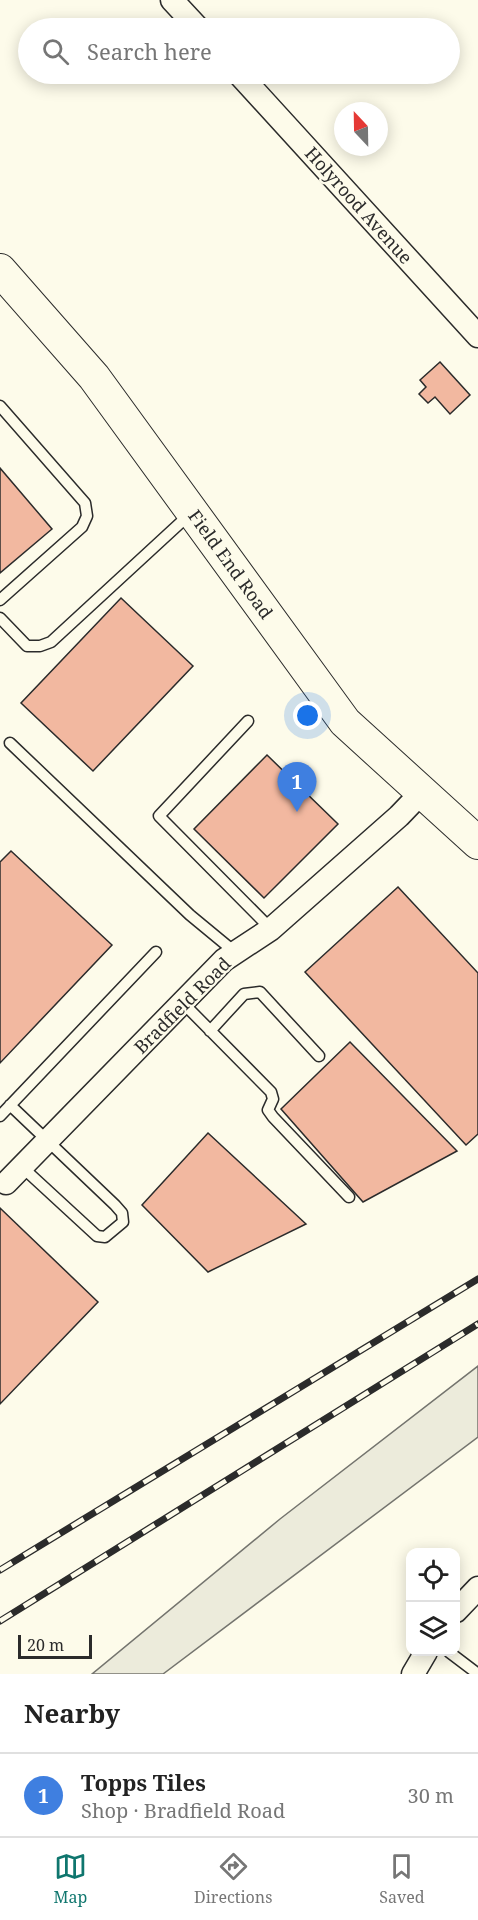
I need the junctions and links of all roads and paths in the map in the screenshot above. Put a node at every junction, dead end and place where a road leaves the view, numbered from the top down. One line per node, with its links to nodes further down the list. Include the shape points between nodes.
1 (172, 0): 2 (street)
2 (189, 18)
3 (248, 84): 5 (street, Holyrood Avenue)
4 (0, 270): 7 (street, Field End Road, via 94,377)
5 (478, 336)
6 (0, 406): 8 (lane, via 85,503 87,516 82,527)
7 (194, 511): 9 (lane, via 51,642 27,645); 12 (street, Field End Road, via 345,722)
8 (0, 600)
9 (0, 618)
10 (248, 722): 14 (lane, via 159,816)
11 (10, 743): 16 (lane, via 190,915)
12 (423, 791): 13 (street, Field End Road); 14 (street, Bradfield Road)
13 (478, 843)
14 (271, 929): 16 (street, Bradfield Road)
15 (156, 952): 20 (lane)
16 (236, 953): 17 (street, Bradfield Road)
17 (182, 1002): 18 (lane); 22 (street, Bradfield Road)
18 (210, 1031): 19 (lane, via 244,994 260,992); 25 (lane, via 272,1092 268,1110 273,1117)
19 (319, 1056)
20 (10, 1105): 21 (lane); 22 (lane)
21 (0, 1116)
22 (48, 1141): 23 (street, Bradfield Road); 23 (lane, via 122,1214 123,1222 112,1234 97,1236)
23 (21, 1166): 24 (street, Bradfield Road)
24 (6, 1183)
25 (349, 1197)
26 (478, 1588): 27 (street)
27 (460, 1607)
28 (424, 1656): 30 (street)
29 (454, 1656): 31 (lane)
30 (413, 1674)
31 (478, 1674)

